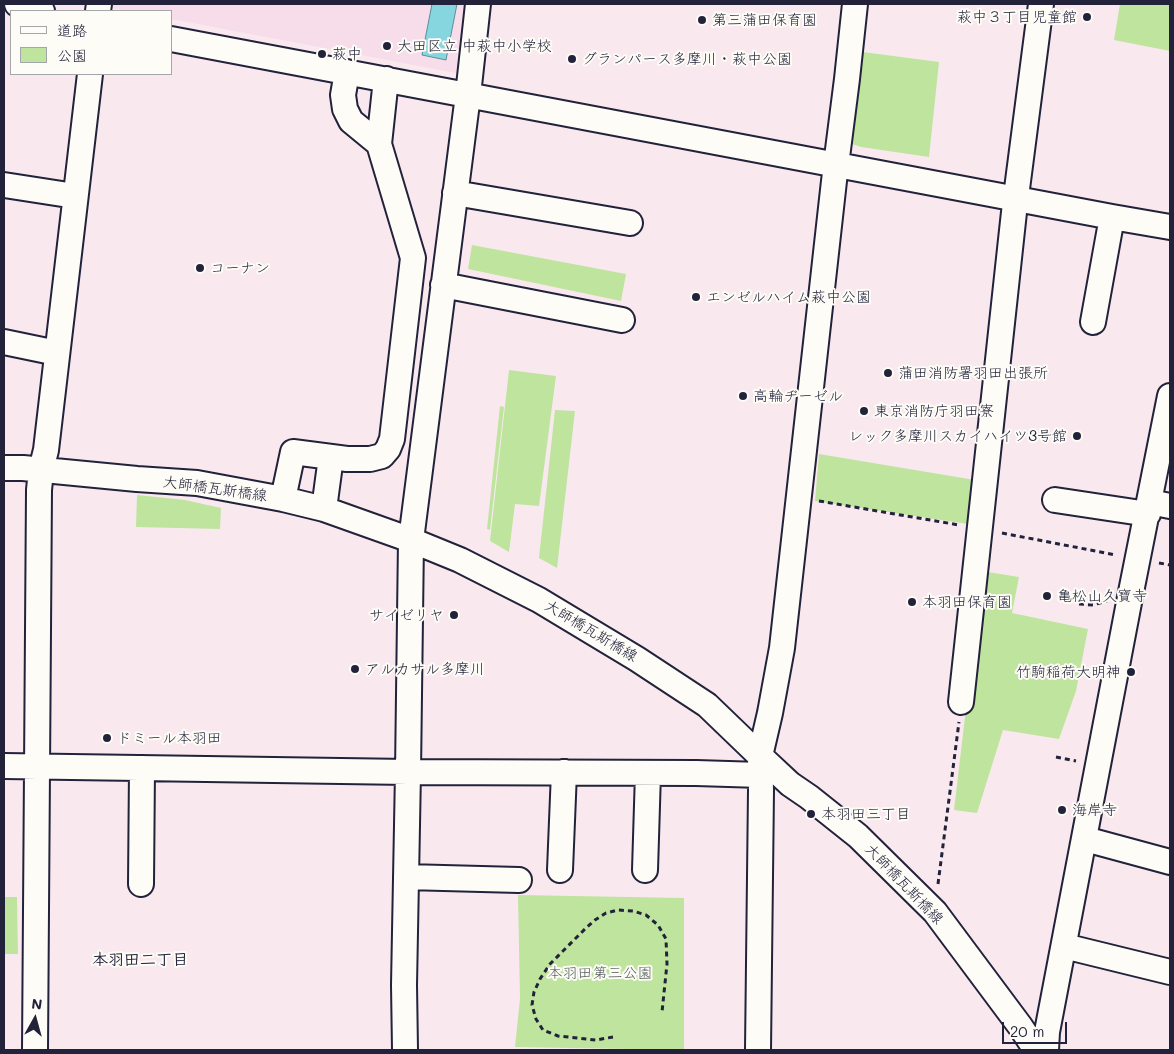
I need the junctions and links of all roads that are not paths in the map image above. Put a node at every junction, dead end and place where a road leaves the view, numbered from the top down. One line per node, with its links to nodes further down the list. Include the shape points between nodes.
1 (17, 4): 5 (street)
2 (478, 4): 10 (street)
3 (855, 4): 12 (street)
4 (1040, 4): 16 (street)
5 (38, 10)
6 (172, 39): 7 (street)
7 (346, 72): 9 (street); 11 (street, via 345,109 351,120)
8 (90, 75): 15 (street)
9 (386, 80): 10 (street); 11 (street)
10 (468, 95): 12 (street); 14 (street)
11 (379, 144): 26 (street, via 413,258 392,439 382,456 370,459)
12 (836, 165): 16 (street); 37 (street, via 782,648)
13 (4, 185): 15 (street)
14 (455, 193): 18 (street); 20 (street)
15 (76, 196): 24 (street)
16 (1015, 198): 17 (street); 34 (street)
17 (1112, 217): 19 (street); 22 (street)
18 (630, 223)
19 (1170, 227)
20 (443, 285): 21 (street); 33 (street)
21 (622, 320)
22 (1093, 322)
23 (4, 342): 24 (street)
24 (57, 353): 28 (street)
25 (1170, 396): 31 (street)
26 (331, 457): 29 (street, via 293,452); 32 (street)
27 (4, 468): 28 (street, 大師橋瓦斯橋線)
28 (41, 470): 29 (street, 大師橋瓦斯橋線, via 198,483); 36 (street)
29 (283, 499): 32 (street, 大師橋瓦斯橋線)
30 (1055, 500): 31 (street)
31 (1156, 507): 42 (street, via 1130,602)
32 (324, 509): 33 (street, 大師橋瓦斯橋線)
33 (411, 540): 37 (street, 大師橋瓦斯橋線, via 460,560 539,600 637,658 708,705); 39 (street)
34 (961, 710)
35 (4, 766): 36 (street)
36 (37, 766): 38 (street); 51 (street)
37 (760, 766): 41 (street, via 696,773); 53 (street); 54 (street, 大師橋瓦斯橋線, via 809,797 858,836 935,912)
38 (142, 768): 39 (street); 48 (street)
39 (408, 772): 40 (street); 46 (street)
40 (564, 772): 41 (street); 44 (street)
41 (648, 773): 45 (street)
42 (1085, 838): 43 (street); 49 (street)
43 (1170, 862)
44 (560, 870)
45 (645, 870)
46 (406, 877): 47 (street); 52 (street)
47 (518, 880)
48 (141, 884)
49 (1064, 946): 50 (street); 55 (street)
50 (1170, 972)
51 (35, 1050)
52 (405, 1050)
53 (758, 1050)
54 (1036, 1050)
55 (1046, 1050)

